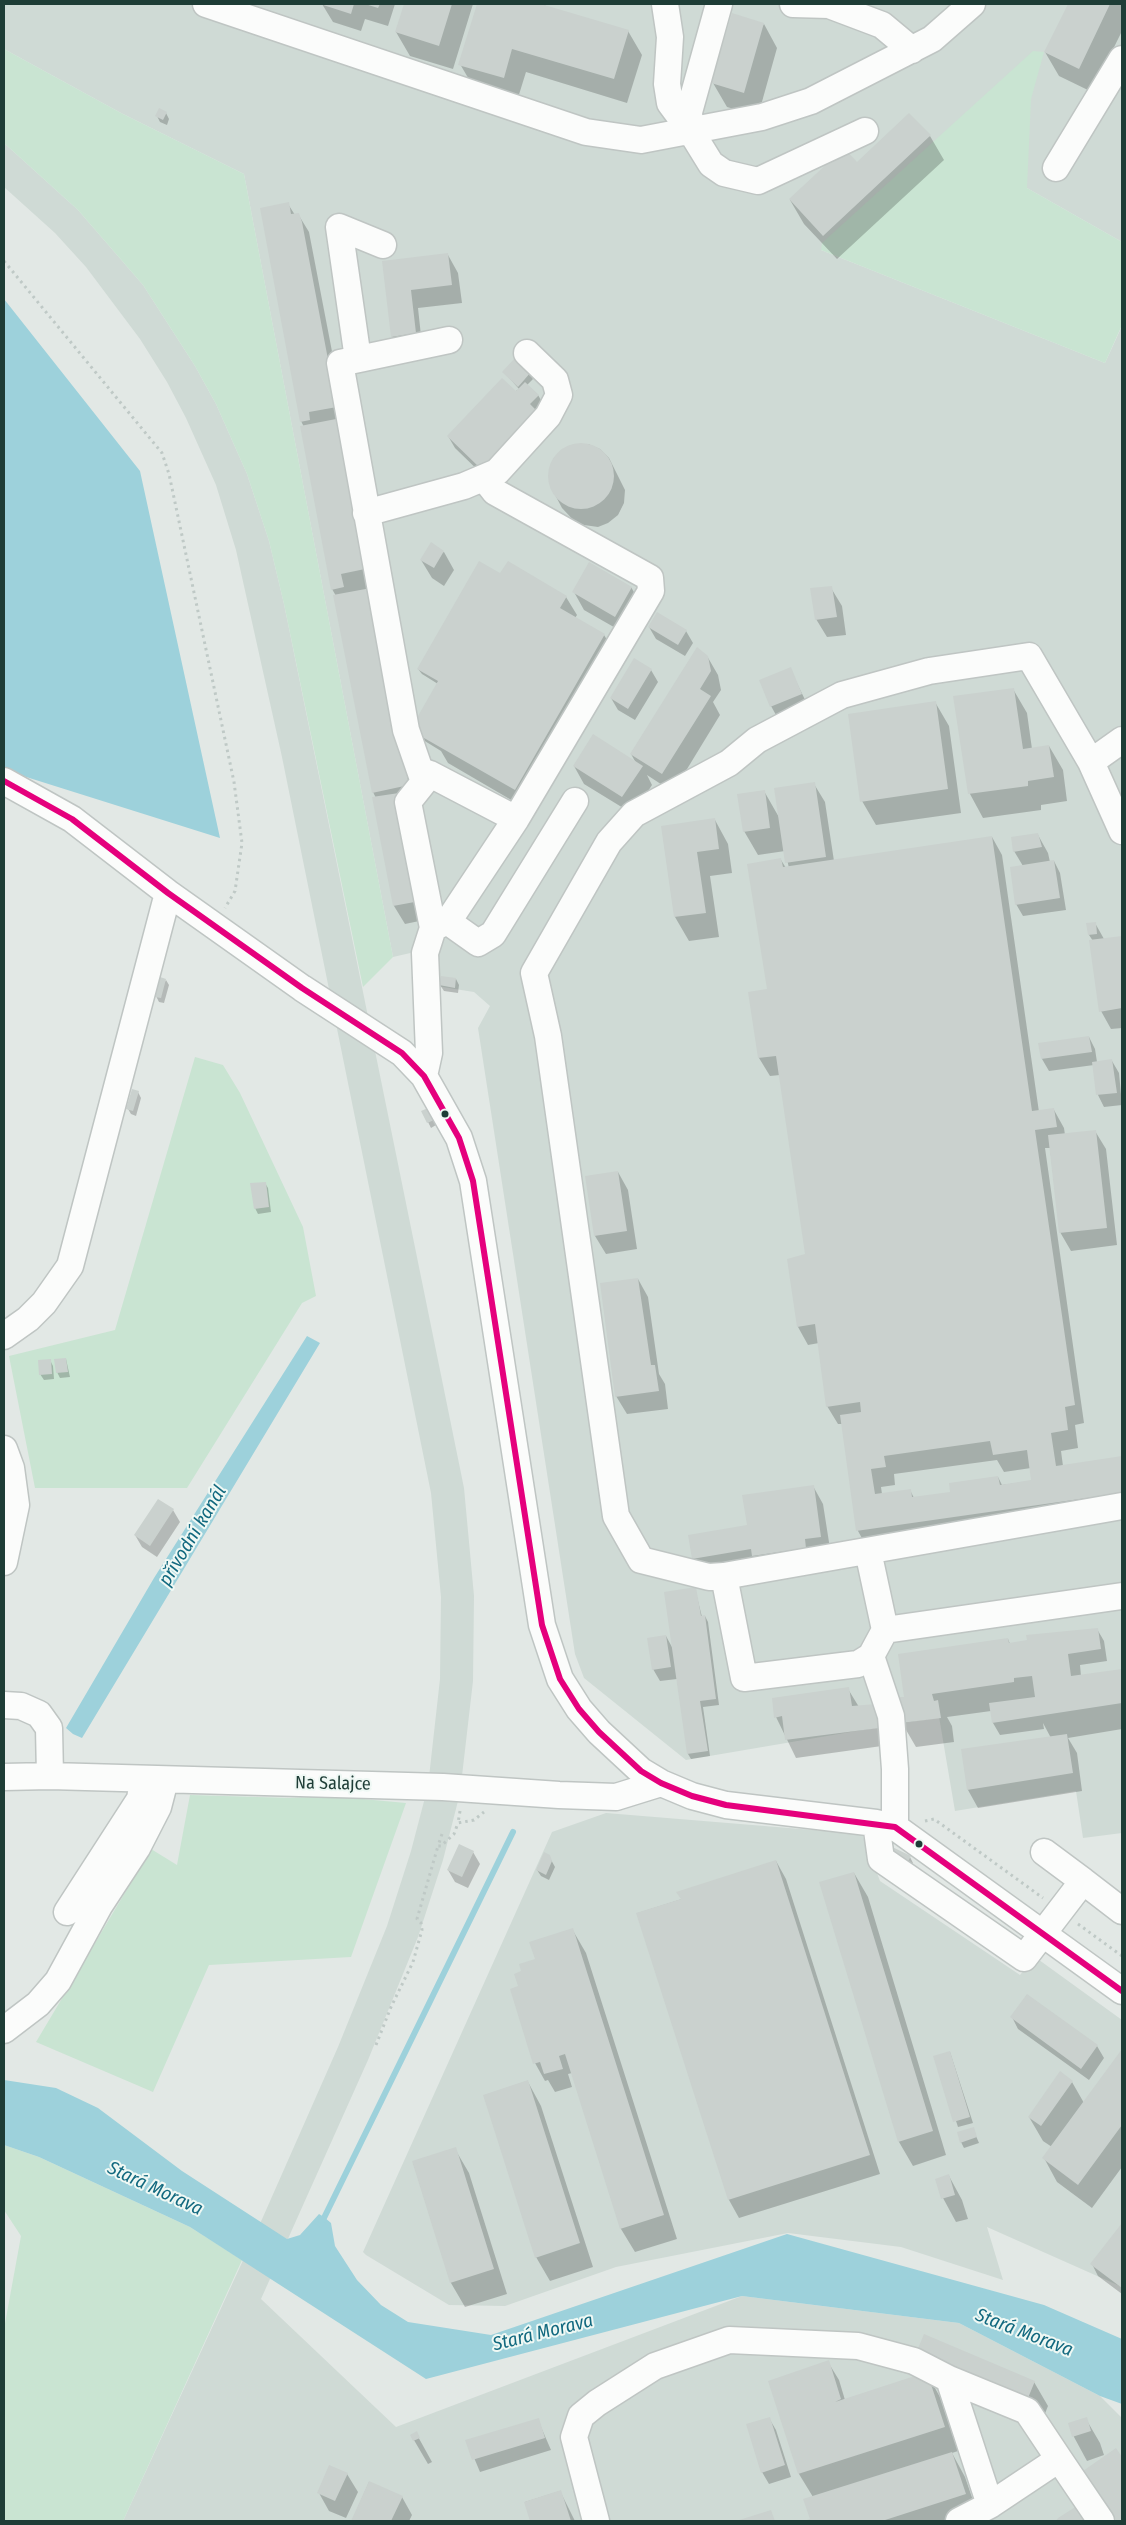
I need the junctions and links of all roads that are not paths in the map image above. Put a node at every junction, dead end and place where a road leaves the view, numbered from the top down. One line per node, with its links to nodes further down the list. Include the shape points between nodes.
1 (206, 4): 8 (street, via 586,132 640,140)
2 (665, 4): 8 (street, via 670,37 667,84 670,103)
3 (719, 4): 8 (street, via 689,112)
4 (793, 4): 6 (street, via 829,5 882,25)
5 (972, 4): 6 (street, via 932,39)
6 (912, 50): 8 (street, via 812,101 762,117)
7 (1122, 59): 10 (street)
8 (690, 130): 9 (street, via 712,164 724,173 758,181)
9 (864, 131)
10 (1056, 168)
11 (384, 245): 14 (street, via 339,227)
12 (449, 340): 14 (street)
13 (527, 353): 15 (street, via 555,380 559,395 548,416 497,472)
14 (358, 359): 16 (street, via 340,363)
15 (484, 478): 16 (street); 22 (street, via 495,492 650,578 651,591)
16 (366, 513): 19 (street, via 406,730)
17 (1122, 740): 18 (street)
18 (1091, 762): 23 (street); 32 (street, via 1029,656 929,671 842,695 757,740 728,763 634,814 609,842 534,973 548,1036 616,1516 641,1560 710,1577)
19 (421, 771): 22 (street); 25 (street, via 424,782 408,802)
20 (4, 781): 24 (street, via 72,819)
21 (575, 801): 25 (street, via 493,934 478,943)
22 (516, 819): 25 (street)
23 (1122, 831)
24 (168, 893): 26 (street, via 302,988 402,1053); 27 (street, via 70,1266 34,1314)
25 (440, 925): 26 (street, via 425,953 429,1053)
26 (424, 1076): 40 (street, via 458,1138 473,1181 542,1626 560,1679 579,1709 641,1771)
27 (4, 1336)
28 (4, 1449): 31 (street, via 11,1468 16,1505)
29 (1122, 1506): 30 (street)
30 (868, 1551): 32 (street); 34 (street)
31 (4, 1562)
32 (724, 1576): 35 (street, via 744,1678 858,1664)
33 (1122, 1596): 34 (street)
34 (885, 1630): 35 (street)
35 (871, 1656): 41 (street, via 891,1716 895,1769)
36 (4, 1705): 37 (street, via 21,1706 39,1714 48,1728)
37 (50, 1776): 38 (street, Na Salajce); 39 (street, Na Salajce)
38 (4, 1778)
39 (154, 1780): 40 (street, Na Salajce, via 443,1787 616,1796); 47 (street, via 158,1808 137,1848 82,1904 58,1981 38,2004)
40 (661, 1782): 41 (street, via 692,1796 726,1805)
41 (886, 1825): 45 (street); 45 (street, via 881,1859 1024,1958)
42 (1044, 1852): 43 (street)
43 (1083, 1881): 44 (street); 45 (street)
44 (1122, 1911)
45 (1042, 1934): 46 (street)
46 (1122, 1991)
47 (4, 2030)
48 (950, 2379): 49 (street, via 1027,2411); 50 (street); 51 (street, via 914,2361 858,2346 729,2340 655,2366 581,2416 574,2437)
49 (1059, 2459): 50 (street); 53 (street)
50 (990, 2505): 52 (street)
51 (596, 2521)
52 (958, 2521)
53 (1101, 2521)

